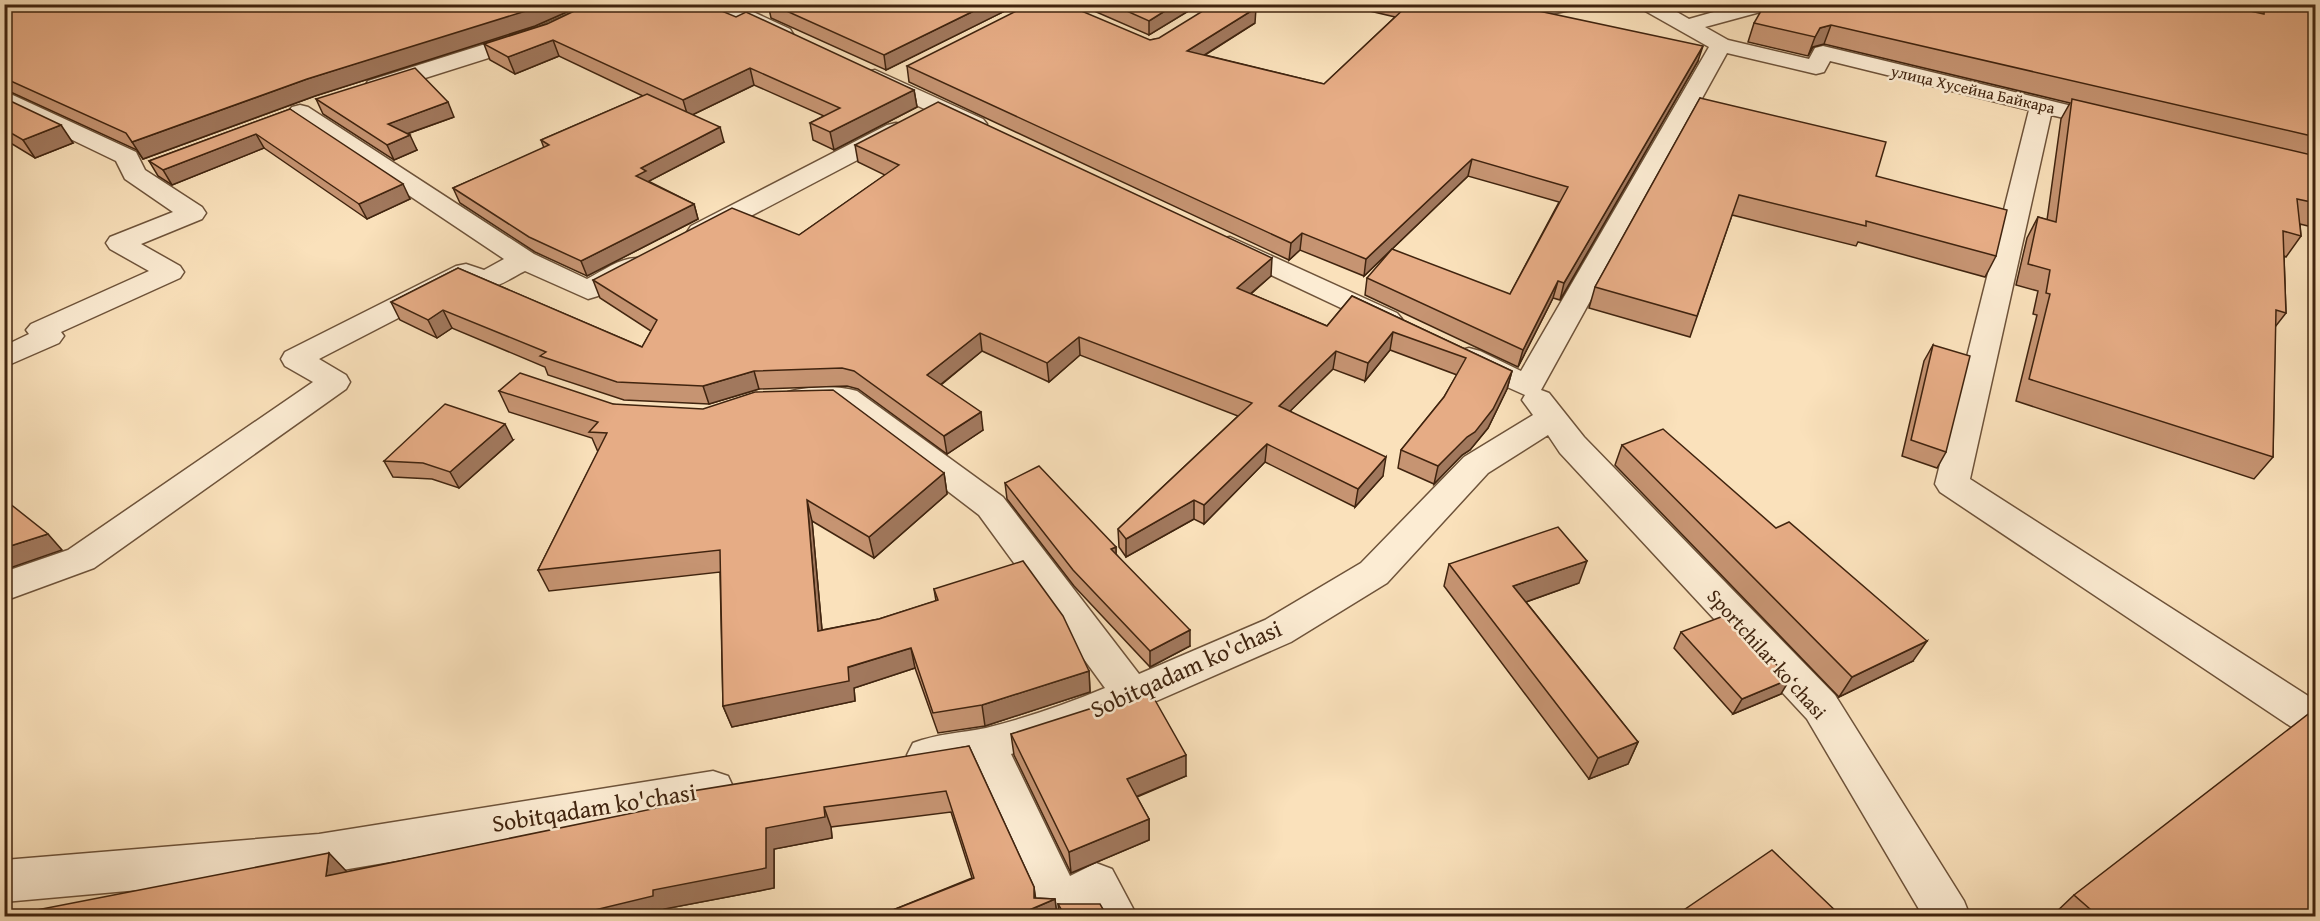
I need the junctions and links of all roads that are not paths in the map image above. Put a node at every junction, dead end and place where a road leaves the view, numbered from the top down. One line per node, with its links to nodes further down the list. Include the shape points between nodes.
1 (609, 4): 12 (street, via 544,33)
2 (718, 4): 9 (street)
3 (1502, 4): 4 (street, via 1550,8)
4 (1575, 4)
5 (1647, 4): 8 (street, улица Хусейна Байкара)
6 (1769, 4): 7 (street); 8 (street)
7 (1793, 9)
8 (1686, 26): 10 (street, улица Хусейна Байкара)
9 (802, 43)
10 (1721, 45): 15 (street, улица Хусейна Байкара, via 1816,66 1823,53); 24 (street)
11 (855, 68): 16 (street, via 897,77)
12 (357, 92)
13 (4, 98): 23 (street, via 127,157 193,213 120,243 170,272 41,330 49,336)
14 (324, 103): 20 (street, via 288,116)
15 (2042, 105): 17 (street, улица Хусейна Байкара); 29 (street, via 1952,484)
16 (940, 107): 18 (street); 20 (street, via 588,290)
17 (2088, 116)
18 (994, 132)
19 (1208, 234): 21 (street)
20 (518, 256): 27 (street, via 484,281 466,272 296,359 335,382 81,559)
21 (1411, 331)
22 (1443, 346): 24 (street)
23 (4, 358)
24 (1528, 386): 26 (street)
25 (769, 400): 28 (street, via 846,398 991,506)
26 (1550, 419): 28 (street, Sobitqadam ko'chasi, via 1476,465 1374,573 1278,631); 36 (street, Sportchilar ko‘chasi, via 1821,707)
27 (4, 587)
28 (1132, 694): 30 (street, Sobitqadam ko'chasi, via 1090,712)
29 (2316, 722)
30 (986, 745): 31 (street, Sobitqadam ko'chasi); 34 (street)
31 (894, 760)
32 (744, 784): 33 (street, Sobitqadam ko'chasi, via 319,854)
33 (4, 881)
34 (1061, 911): 35 (street, via 1096,884)
35 (1114, 916)
36 (1948, 916)

